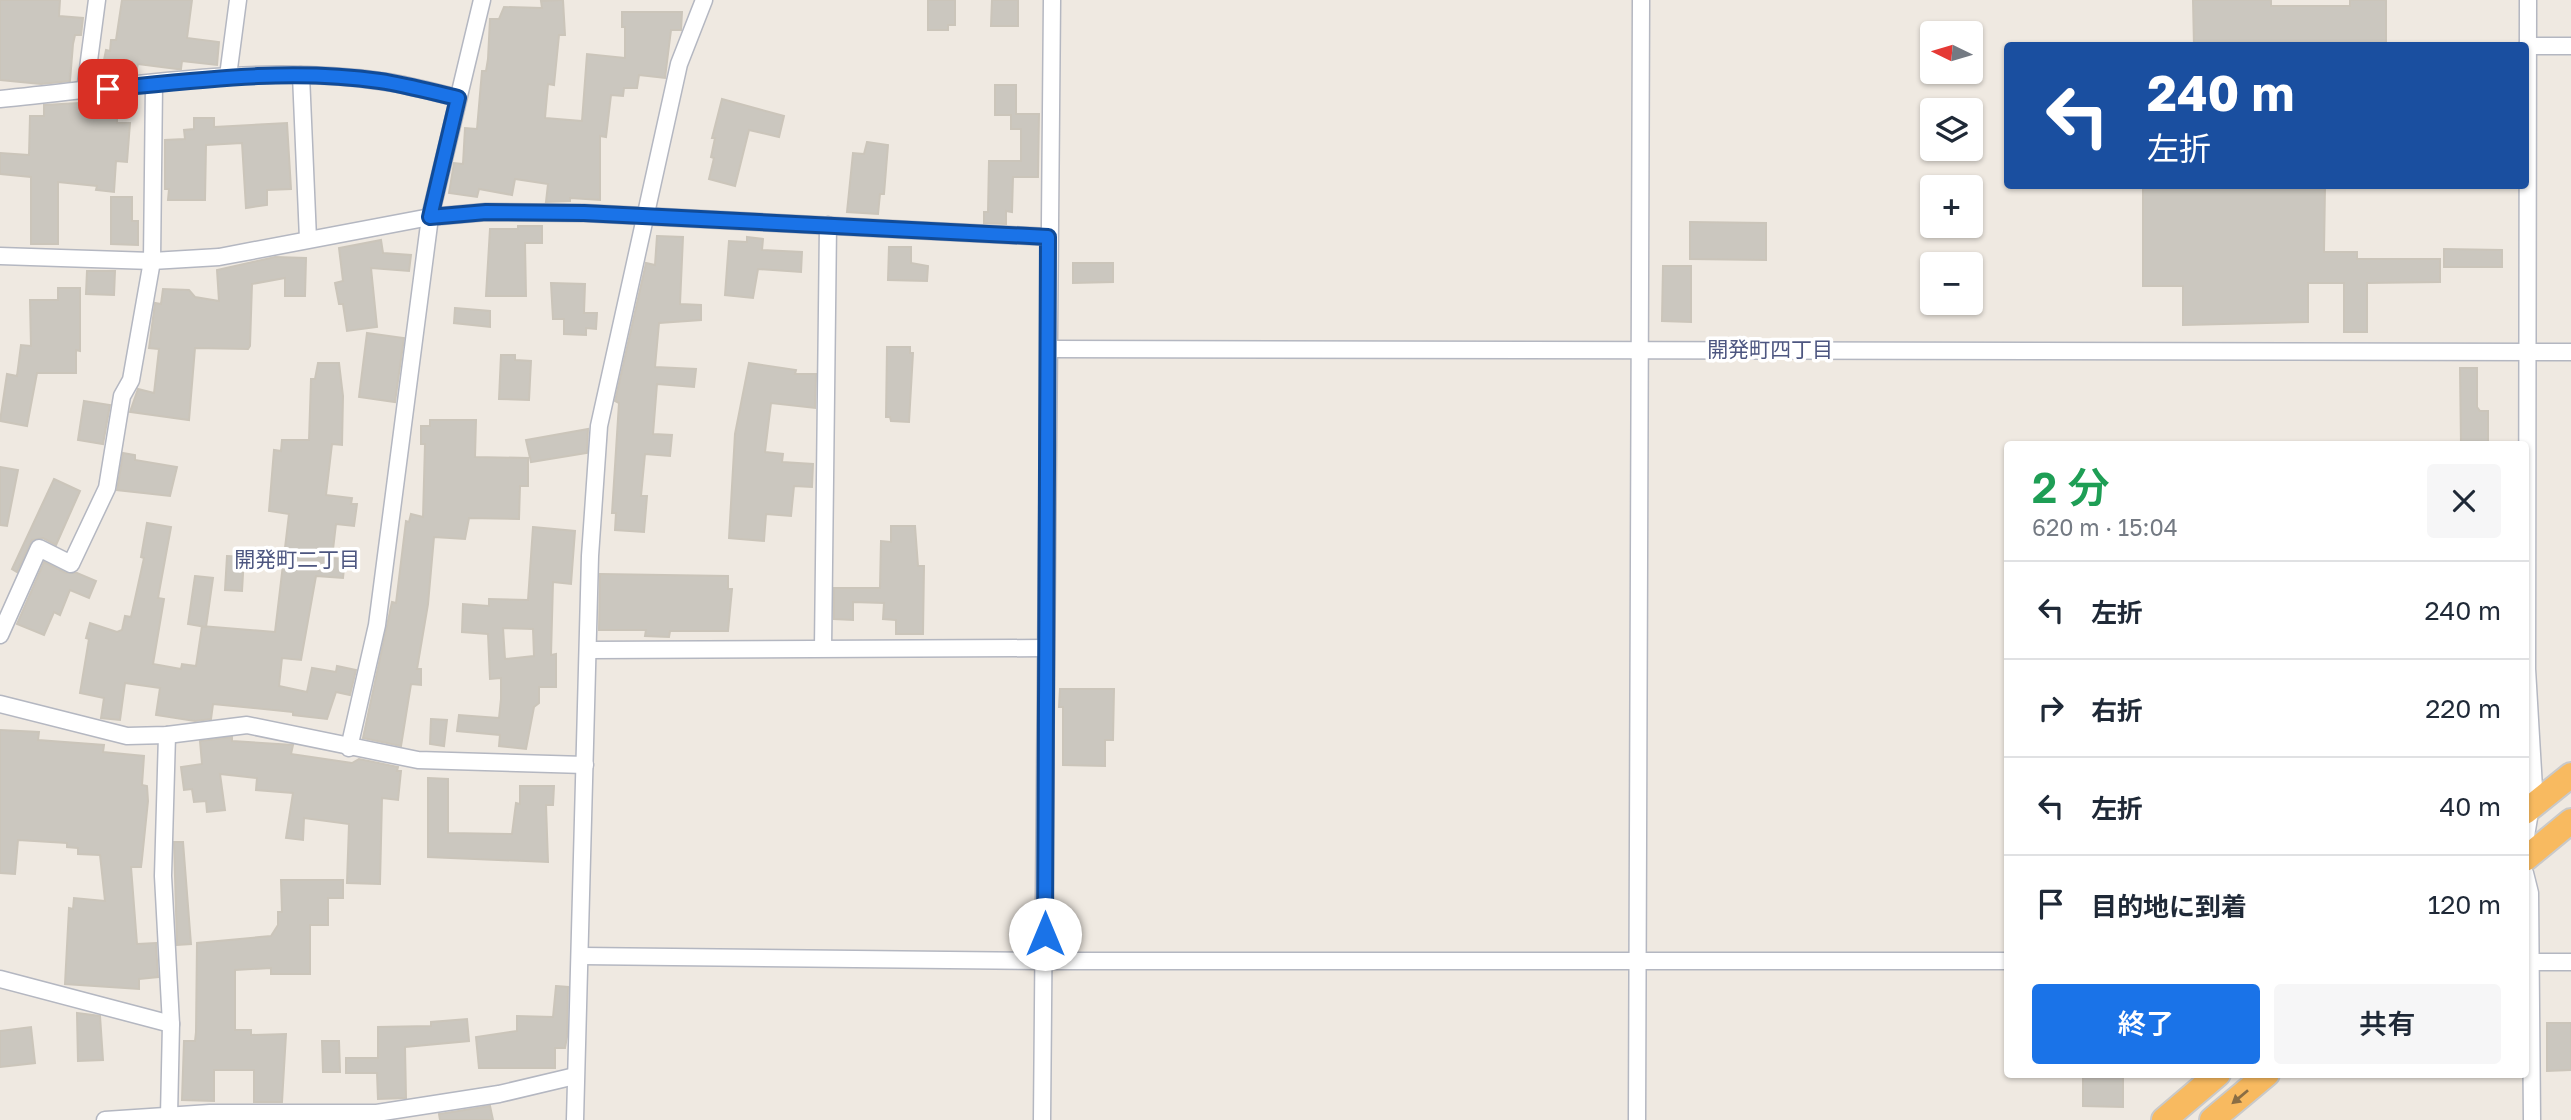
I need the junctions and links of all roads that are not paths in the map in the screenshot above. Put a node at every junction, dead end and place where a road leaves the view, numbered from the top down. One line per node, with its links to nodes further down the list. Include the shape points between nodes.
1 (97, 0): 14 (street)
2 (238, 0): 12 (street)
3 (482, 0): 15 (street)
4 (704, 0): 18 (street, via 679,64)
5 (1052, 0): 21 (street)
6 (1641, 0): 26 (street)
7 (2528, 0): 8 (street)
8 (2527, 42)
9 (2529, 46): 10 (street)
10 (2571, 46)
11 (301, 75): 12 (street); 15 (street, via 380,81); 22 (street)
12 (228, 76): 13 (street)
13 (154, 84): 14 (street); 24 (street)
14 (85, 91): 16 (street)
15 (458, 98): 19 (street)
16 (0, 99)
17 (2528, 189): 27 (street)
18 (644, 216): 19 (street, via 486,212); 20 (street); 33 (street, via 599,426)
19 (430, 217): 22 (street); 37 (street, via 377,625)
20 (828, 225): 21 (street); 31 (street)
21 (1048, 237): 25 (street)
22 (308, 239): 24 (street, via 219,257)
23 (0, 256): 24 (street)
24 (152, 261): 30 (street, via 107,488 71,564 39,548)
25 (1050, 349): 26 (street); 32 (street)
26 (1640, 352): 27 (street); 47 (street)
27 (2529, 352): 28 (street); 29 (street)
28 (2571, 352)
29 (2528, 441)
30 (0, 635)
31 (823, 648): 32 (street); 33 (street)
32 (1045, 648): 46 (street)
33 (588, 650): 38 (street)
34 (0, 704): 36 (street, via 127,736)
35 (2529, 709): 40 (street, via 2533,788)
36 (167, 735): 37 (street, via 247,725); 52 (street, via 163,876)
37 (349, 748): 38 (street, via 418,760)
38 (585, 765): 45 (street)
39 (2571, 775): 41 (highway)
40 (2529, 806)
41 (2529, 809)
42 (2571, 821): 43 (highway)
43 (2529, 856)
44 (2529, 889): 49 (street)
45 (582, 956): 46 (street); 53 (street)
46 (1045, 961): 47 (street); 60 (street)
47 (1637, 961): 48 (street); 61 (street)
48 (2004, 961)
49 (2529, 962): 50 (street); 64 (street)
50 (2571, 962)
51 (0, 979): 52 (street)
52 (171, 1024): 56 (street)
53 (575, 1076): 57 (street, via 499,1094 377,1113); 59 (street)
54 (2213, 1078): 62 (highway)
55 (2262, 1078): 63 (highway, one-way to 63)
56 (169, 1116): 57 (street); 58 (street)
57 (211, 1117)
58 (104, 1120)
59 (575, 1120)
60 (1042, 1120)
61 (1637, 1120)
62 (2164, 1120)
63 (2213, 1120)
64 (2532, 1120)

